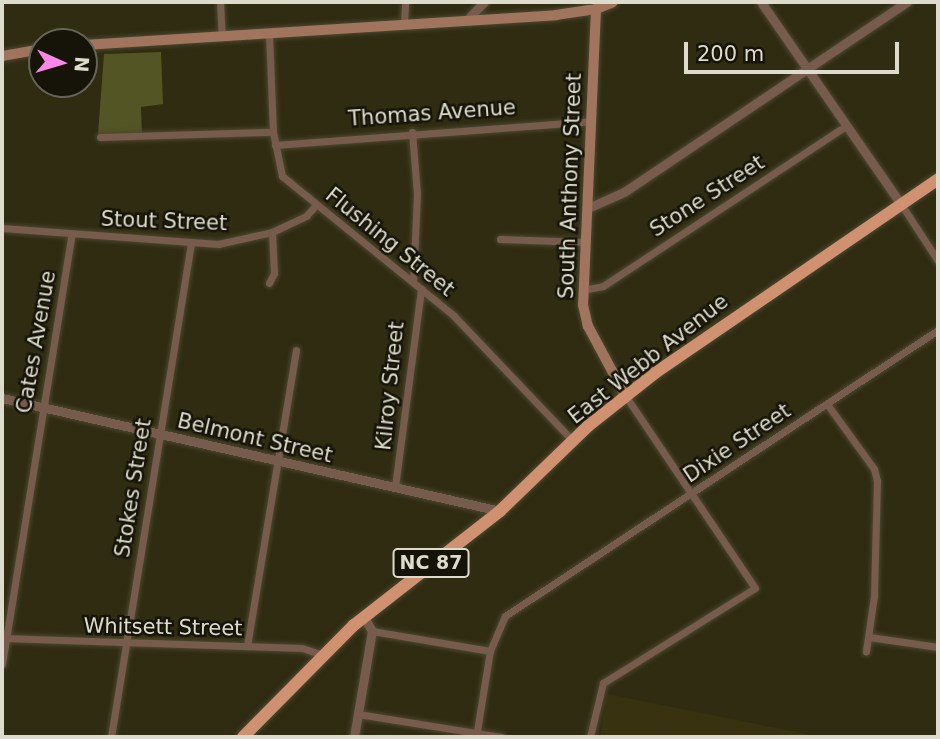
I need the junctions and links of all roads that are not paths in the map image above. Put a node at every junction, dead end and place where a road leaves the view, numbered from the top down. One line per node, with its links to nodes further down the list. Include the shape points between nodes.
1 (220, 2): 11 (street)
2 (405, 2): 9 (street)
3 (484, 2): 8 (street)
4 (613, 2): 7 (main road)
5 (761, 2): 15 (street)
6 (907, 2): 15 (street)
7 (597, 6): 8 (main road); 16 (main road, South Anthony Street)
8 (467, 20): 9 (main road)
9 (404, 24): 10 (main road)
10 (269, 33): 11 (main road); 18 (street, Flushing Street)
11 (222, 36): 12 (main road)
12 (98, 44)
13 (28, 52): 14 (main road)
14 (2, 57)
15 (806, 70): 17 (street); 25 (street, via 615,198)
16 (591, 121): 19 (street, Thomas Avenue); 25 (main road, South Anthony Street)
17 (847, 125): 23 (street); 36 (street, Stone Street, via 603,286)
18 (273, 132): 20 (street); 21 (street, Flushing Street)
19 (412, 132): 21 (street, Thomas Avenue); 33 (street, via 417,194)
20 (100, 136)
21 (275, 145): 24 (street, Flushing Street, via 282,176)
22 (938, 179): 23 (highway, East Webb Avenue / NC 87)
23 (901, 204): 32 (street); 39 (highway, East Webb Avenue / NC 87, via 709,333)
24 (316, 205): 27 (street, Stout Street, via 306,216); 33 (street, Flushing Street)
25 (588, 208): 30 (main road, South Anthony Street)
26 (2, 228): 28 (street, Stout Street)
27 (272, 232): 31 (street, Stout Street, via 236,242); 34 (street, via 274,273)
28 (72, 234): 31 (street, Stout Street); 42 (street, Cates Avenue)
29 (500, 239): 30 (street)
30 (586, 242): 36 (main road, South Anthony Street)
31 (191, 244): 43 (street, Stokes Street)
32 (938, 261)
33 (413, 281): 35 (street, Flushing Street)
34 (269, 283)
35 (421, 289): 44 (street, Flushing Street, via 454,316); 46 (street, Kilroy Street)
36 (583, 290): 39 (main road, South Anthony Street, via 588,326)
37 (938, 330): 41 (street, Dixie Street)
38 (296, 350): 45 (street)
39 (626, 397): 44 (highway, East Webb Avenue / NC 87); 47 (street)
40 (2, 398): 42 (street, Belmont Street)
41 (827, 404): 47 (street, Dixie Street); 51 (street, via 874,469 877,481)
42 (42, 406): 43 (street, Belmont Street); 52 (street, Cates Avenue)
43 (160, 435): 45 (street, Belmont Street); 53 (street, Stokes Street)
44 (573, 441): 48 (highway, East Webb Avenue / NC 87)
45 (277, 461): 46 (street, Belmont Street); 54 (street)
46 (395, 487): 48 (street, Belmont Street)
47 (693, 495): 57 (street, Dixie Street, via 502,619); 66 (street, via 755,588 603,683)
48 (500, 510): 49 (highway, East Webb Avenue / NC 87)
49 (364, 617): 50 (street); 58 (highway, East Webb Avenue / NC 87)
50 (372, 631): 57 (street); 60 (street)
51 (869, 637): 55 (street); 56 (street)
52 (4, 638): 53 (street, Whitsett Street); 59 (street, Cates Avenue)
53 (125, 643): 54 (street, Whitsett Street); 62 (street, Stokes Street)
54 (247, 646): 58 (street, Whitsett Street, via 302,648)
55 (938, 648)
56 (866, 650)
57 (489, 651): 61 (street, Dixie Street)
58 (323, 654): 63 (highway, East Webb Avenue / NC 87)
59 (2, 664)
60 (358, 714): 61 (street); 64 (street)
61 (476, 735): 65 (street)
62 (111, 737)
63 (243, 737)
64 (354, 737)
65 (502, 737)
66 (590, 737)

